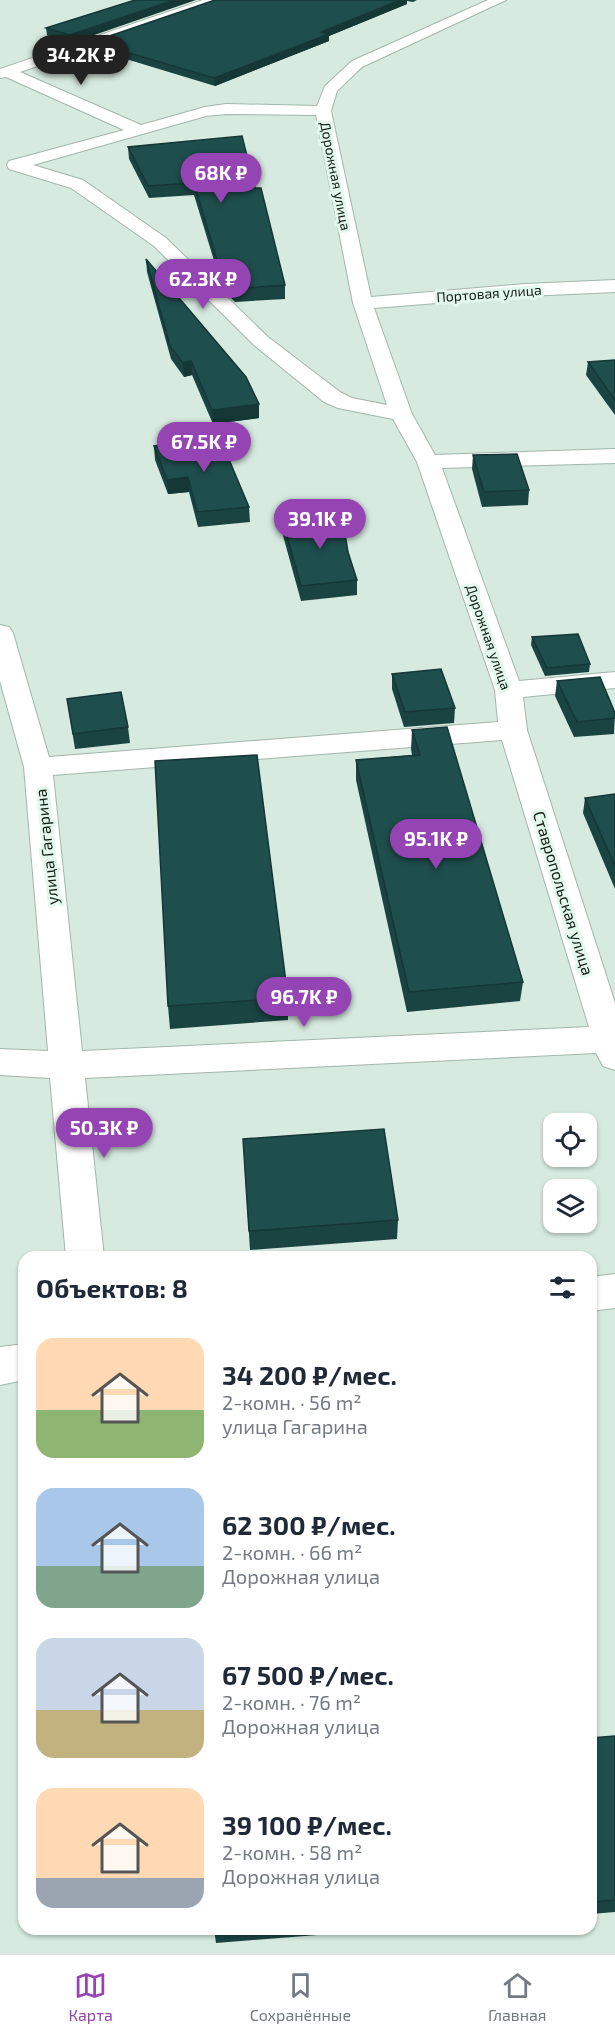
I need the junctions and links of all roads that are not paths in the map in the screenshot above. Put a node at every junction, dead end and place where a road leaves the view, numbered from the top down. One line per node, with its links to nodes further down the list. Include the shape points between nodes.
1 (216, 0): 3 (street)
2 (499, 0): 4 (street, Дорожная улица, via 357,64 330,89)
3 (4, 73): 5 (street)
4 (323, 111): 5 (street, via 213,110); 8 (street, Дорожная улица)
5 (141, 131): 6 (street)
6 (8, 167): 9 (street, via 77,184 160,242 261,341 332,397)
7 (615, 286): 8 (street, Портовая улица)
8 (363, 303): 9 (street, Дорожная улица)
9 (401, 414): 11 (street, Дорожная улица)
10 (615, 456): 11 (street)
11 (428, 462): 14 (street, Дорожная улица)
12 (0, 633): 16 (street, улица Гагарина)
13 (615, 680): 14 (street)
14 (509, 690): 15 (street, Дорожная улица)
15 (513, 730): 16 (street); 17 (street, Ставропольская улица)
16 (38, 767): 19 (street, улица Гагарина)
17 (612, 1048): 19 (street)
18 (0, 1062): 19 (street)
19 (68, 1065): 20 (street, улица Гагарина)
20 (84, 1251)
21 (615, 1291): 22 (street)
22 (597, 1292)
23 (18, 1363): 24 (street)
24 (0, 1366)

